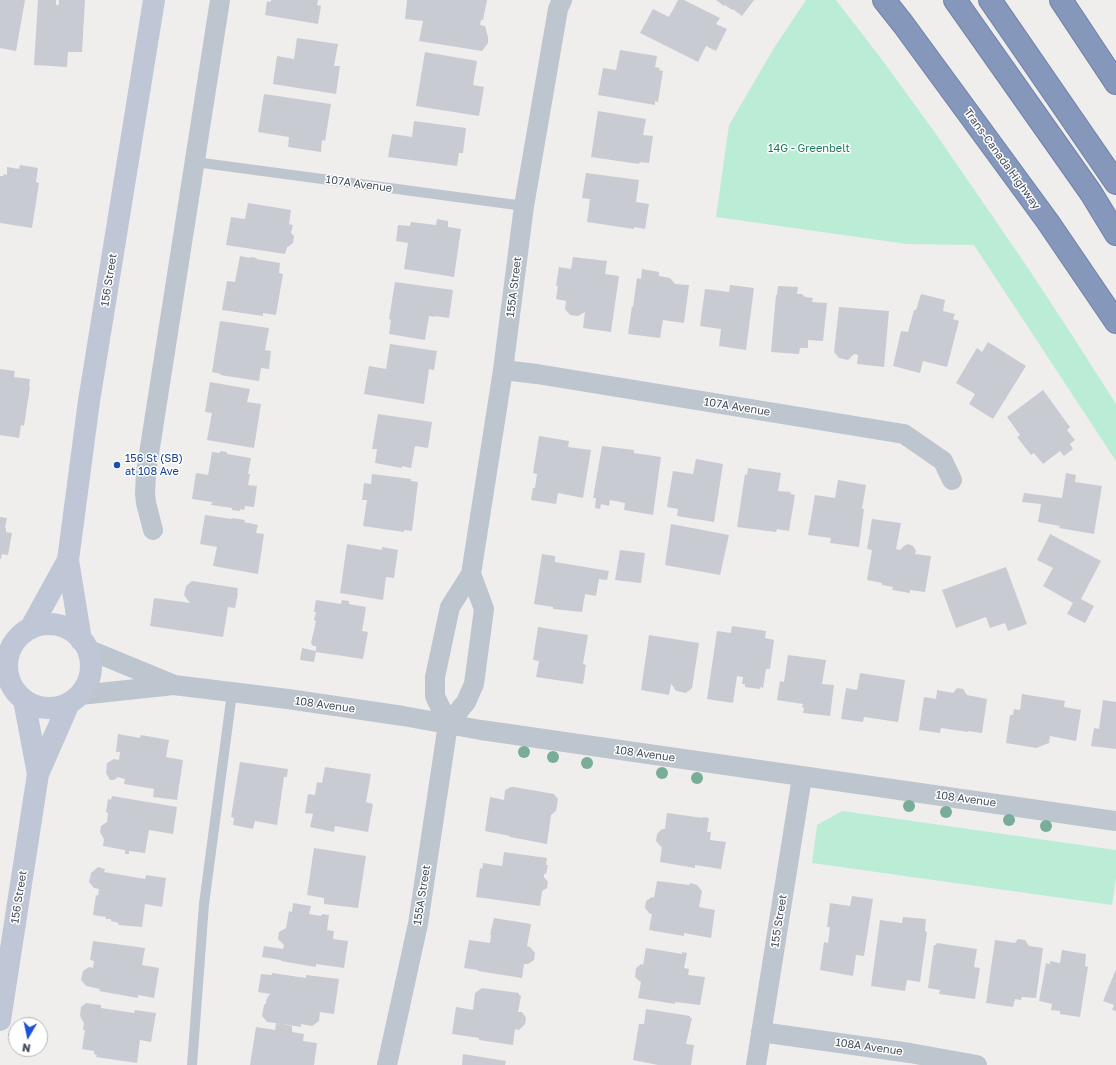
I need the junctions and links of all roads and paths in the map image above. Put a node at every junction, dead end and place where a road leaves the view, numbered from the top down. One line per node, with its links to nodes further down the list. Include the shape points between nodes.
1 (154, 0): 17 (street, 156 Street, via 89,401)
2 (220, 0): 9 (street)
3 (562, 0): 11 (street, 155A Street, via 558,10)
4 (884, 0): 13 (highway, Trans-Canada Highway, via 1048,222)
5 (955, 0): 12 (highway, via 1091,192)
6 (990, 0): 10 (highway)
7 (1061, 0): 8 (highway)
8 (1116, 83)
9 (195, 162): 11 (lane, 107A Avenue); 16 (street, via 146,473 146,503)
10 (1116, 183)
11 (524, 206): 14 (street, 155A Street)
12 (1116, 234)
13 (1116, 322)
14 (503, 370): 15 (street, 107A Avenue, via 904,434 943,460); 18 (street, 155A Street)
15 (952, 480)
16 (153, 530)
17 (68, 560): 19 (street, 156 Street); 20 (street, 156 Street)
18 (471, 574): 25 (street, 155A Street, via 450,607 435,677 435,696); 25 (street, 155A Street, via 484,608 474,684 466,702)
19 (16, 637): 20 (street, via 35,626 54,625 75,633); 22 (street, via 7,657 6,671)
20 (84, 644): 21 (street, 108 Avenue); 24 (street, via 90,655 91,669 88,683)
21 (174, 685): 23 (street, 108 Avenue); 24 (street, 108 Avenue)
22 (11, 688): 24 (street, via 28,704 42,708 56,708); 26 (street, 156 Street)
23 (232, 693): 25 (street, 108 Avenue, via 288,699); 31 (lane, via 204,904)
24 (75, 699): 26 (street, 156 Street)
25 (448, 724): 27 (street, 108 Avenue); 32 (street, 155A Street, via 418,924)
26 (38, 774): 29 (street, 156 Street)
27 (802, 776): 28 (street, 108 Avenue); 30 (street, 155 Street)
28 (1116, 821)
29 (0, 1020)
30 (761, 1032): 33 (street, 155 Street); 34 (street, 108A Avenue)
31 (192, 1065)
32 (387, 1065)
33 (756, 1065)
34 (977, 1065)

